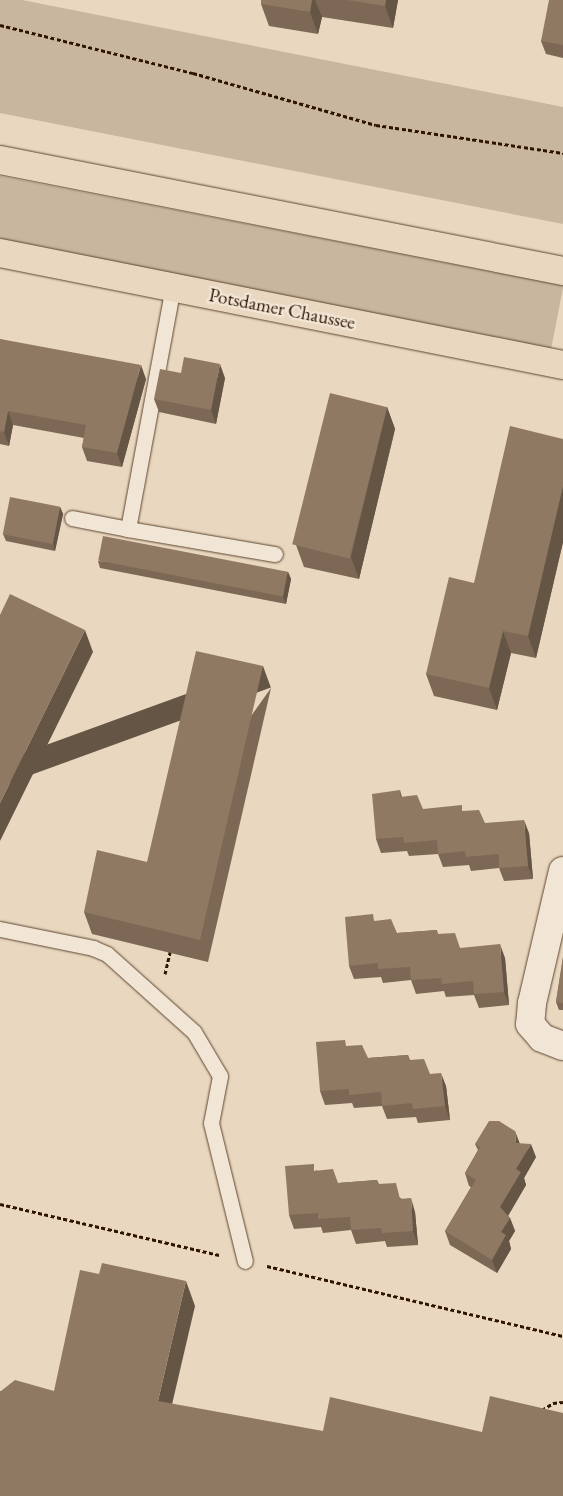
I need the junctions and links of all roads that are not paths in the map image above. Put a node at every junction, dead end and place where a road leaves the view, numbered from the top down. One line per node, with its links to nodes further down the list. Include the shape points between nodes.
1 (0, 160): 3 (main road)
2 (0, 253): 4 (main road, Potsdamer Chaussee)
3 (563, 272)
4 (173, 287): 5 (main road, Potsdamer Chaussee); 7 (lane)
5 (563, 365)
6 (72, 518): 7 (lane)
7 (128, 529): 8 (lane)
8 (274, 554)
9 (563, 871): 11 (street, via 530,1024 542,1038)
10 (0, 929): 12 (lane, via 93,948 107,954 194,1032 220,1076 211,1123)
11 (563, 1046)
12 (245, 1261)

